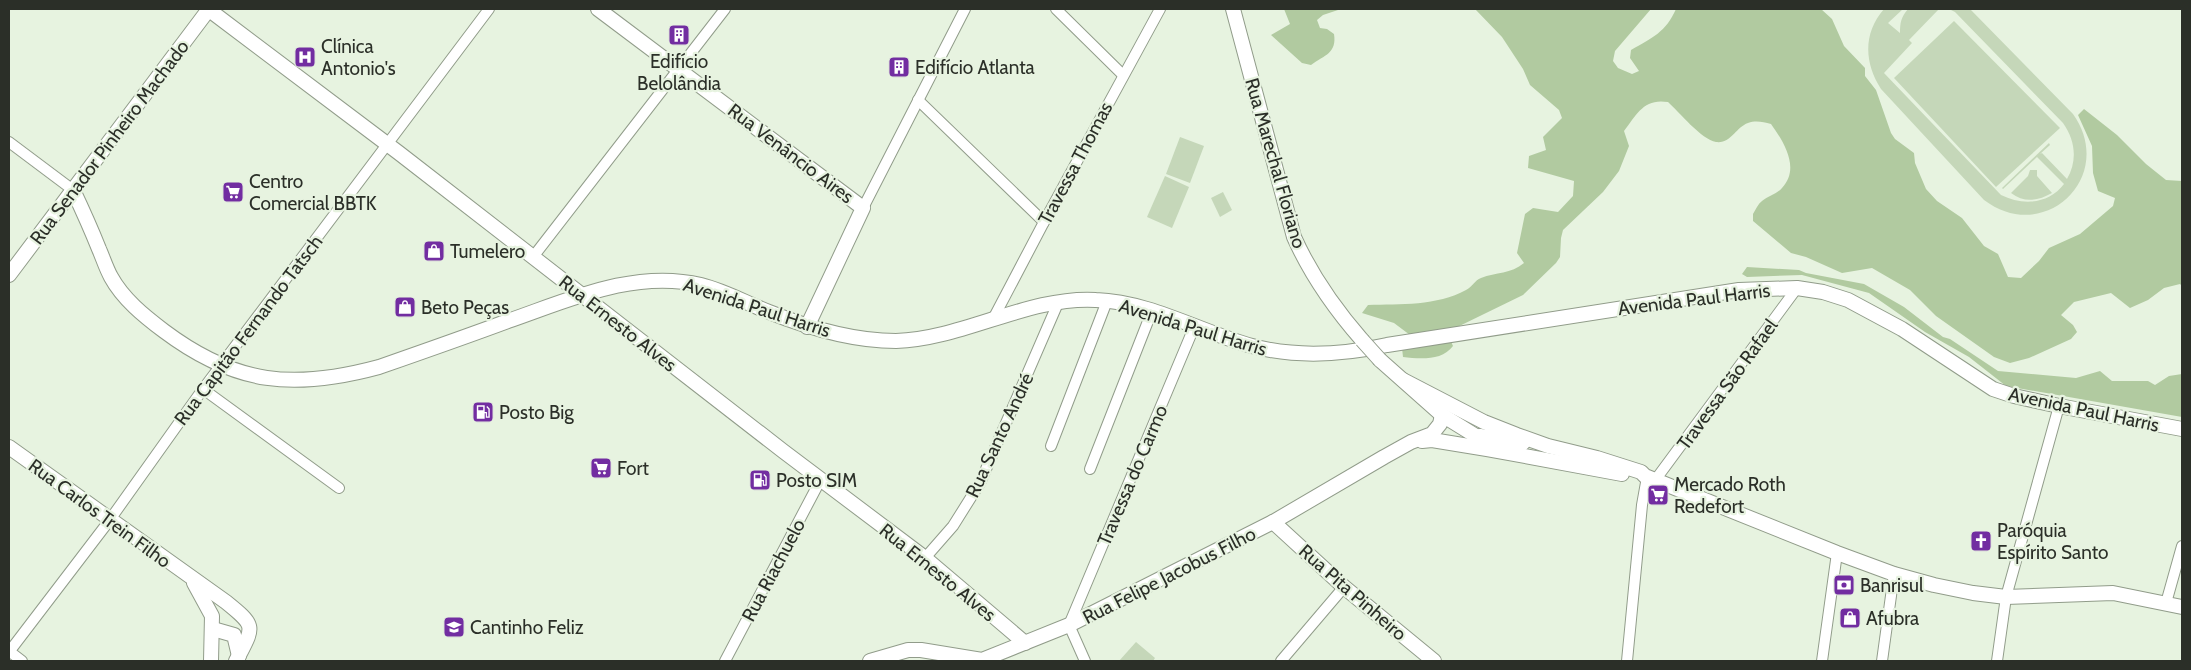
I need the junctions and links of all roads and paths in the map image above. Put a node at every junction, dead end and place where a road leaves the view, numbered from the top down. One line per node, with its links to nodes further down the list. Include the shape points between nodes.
1 (209, 9): 13 (main road, Rua Ernesto Alves); 14 (main road, Rua Senador Pinheiro Machado)
2 (489, 9): 13 (street, Rua Capitão Fernando Tatsch)
3 (598, 9): 9 (main road, Rua Venâncio Aires)
4 (725, 9): 9 (street)
5 (965, 9): 11 (street)
6 (1056, 9): 10 (street)
7 (1160, 9): 10 (street, Travessa Thomas)
8 (1233, 9): 28 (main road, Rua Marechal Floriano, bridge, via 1294,236 1306,264 1351,327)
9 (678, 68): 15 (main road, Rua Venâncio Aires); 17 (street)
10 (1123, 75): 16 (street, Travessa Thomas)
11 (918, 100): 15 (street); 16 (street)
12 (9, 142): 14 (street)
13 (386, 144): 17 (main road, Rua Ernesto Alves); 27 (street, Rua Capitão Fernando Tatsch)
14 (72, 190): 18 (main road, Rua Senador Pinheiro Machado); 27 (main road, Avenida Paul Harris, via 111,277 132,304 185,347)
15 (863, 208): 26 (main road)
16 (1044, 222): 24 (street, Travessa Thomas)
17 (533, 258): 20 (main road, Rua Ernesto Alves)
18 (9, 274)
19 (1797, 288): 25 (main road, Avenida Paul Harris, via 1739,290 1355,352 1284,353 1250,346); 30 (main road, Avenida Paul Harris, via 1823,292 1856,304 1902,329 1993,389); 42 (street, Travessa São Rafael)
20 (582, 295): 26 (main road, Avenida Paul Harris, via 629,282 672,280 721,291); 27 (main road, Avenida Paul Harris, via 346,376 308,381 277,380); 43 (main road, Rua Ernesto Alves)
21 (1107, 301): 22 (main road, Avenida Paul Harris); 23 (main road, Avenida Paul Harris); 36 (street)
22 (1058, 303): 24 (main road, Avenida Paul Harris); 49 (street, Rua Santo André, via 980,482 953,526)
23 (1152, 311): 25 (main road, Avenida Paul Harris); 41 (street)
24 (993, 319): 26 (main road, Avenida Paul Harris, via 940,334 899,340 862,338)
25 (1195, 326): 56 (street, Travessa do Carmo)
26 (807, 327)
27 (221, 365): 29 (street, Rua Capitão Fernando Tatsch)
28 (1403, 380): 31 (main road, Rua Marechal Floriano); 37 (main road, via 1484,422)
29 (203, 389): 44 (street); 45 (street, Rua Capitão Fernando Tatsch)
30 (2059, 406): 32 (main road, Avenida Paul Harris); 53 (street)
31 (1442, 415): 33 (main road); 34 (main road, Rua Marechal Floriano)
32 (2182, 429)
33 (1432, 434): 34 (main road); 35 (main road, Rua Felipe Jacobus Filho)
34 (1470, 435): 37 (main road); 39 (main road, Rua Marechal Floriano)
35 (1411, 442): 39 (main road, via 1432,440); 46 (main road, Rua Felipe Jacobus Filho)
36 (1051, 446)
37 (1548, 446): 40 (main road)
38 (9, 447): 45 (main road, Rua Carlos Trein Filho)
39 (1501, 451): 40 (main road)
40 (1571, 458): 42 (main road, via 1626,475)
41 (1090, 469)
42 (1649, 477): 48 (main road); 69 (street, via 1641,515)
43 (821, 479): 49 (main road, Rua Ernesto Alves); 63 (street, Rua Riachuelo)
44 (339, 488)
45 (109, 520): 51 (main road, Rua Carlos Trein Filho); 59 (street, Rua Capitão Fernando Tatsch)
46 (1273, 522): 52 (main road, Rua Pita Pinheiro); 56 (main road, Rua Felipe Jacobus Filho)
47 (2182, 546): 54 (street)
48 (1836, 553): 50 (main road); 70 (street)
49 (925, 558): 58 (main road, Rua Ernesto Alves)
50 (1894, 574): 53 (main road, via 1973,593); 71 (street)
51 (191, 578): 57 (main road, via 211,612); 60 (main road, Rua Carlos Trein Filho, via 247,619 250,628)
52 (1344, 587): 67 (street); 68 (main road, Rua Pita Pinheiro)
53 (2006, 597): 54 (main road, via 2113,593); 72 (street)
54 (2166, 603): 55 (main road)
55 (2182, 607)
56 (1069, 625): 58 (main road, Rua Felipe Jacobus Filho); 66 (street)
57 (213, 629): 60 (main road, via 234,635); 62 (main road)
58 (1024, 643): 65 (main road, Rua Felipe Jacobus Filho)
59 (9, 651): 61 (street)
60 (239, 659)
61 (22, 661)
62 (211, 661)
63 (725, 661)
64 (870, 661): 65 (main road, Rua Felipe Jacobus Filho, via 908,650 921,650)
65 (982, 661)
66 (1085, 661)
67 (1281, 661)
68 (1434, 661)
69 (1626, 661)
70 (1822, 661)
71 (1882, 661)
72 (1997, 661)

